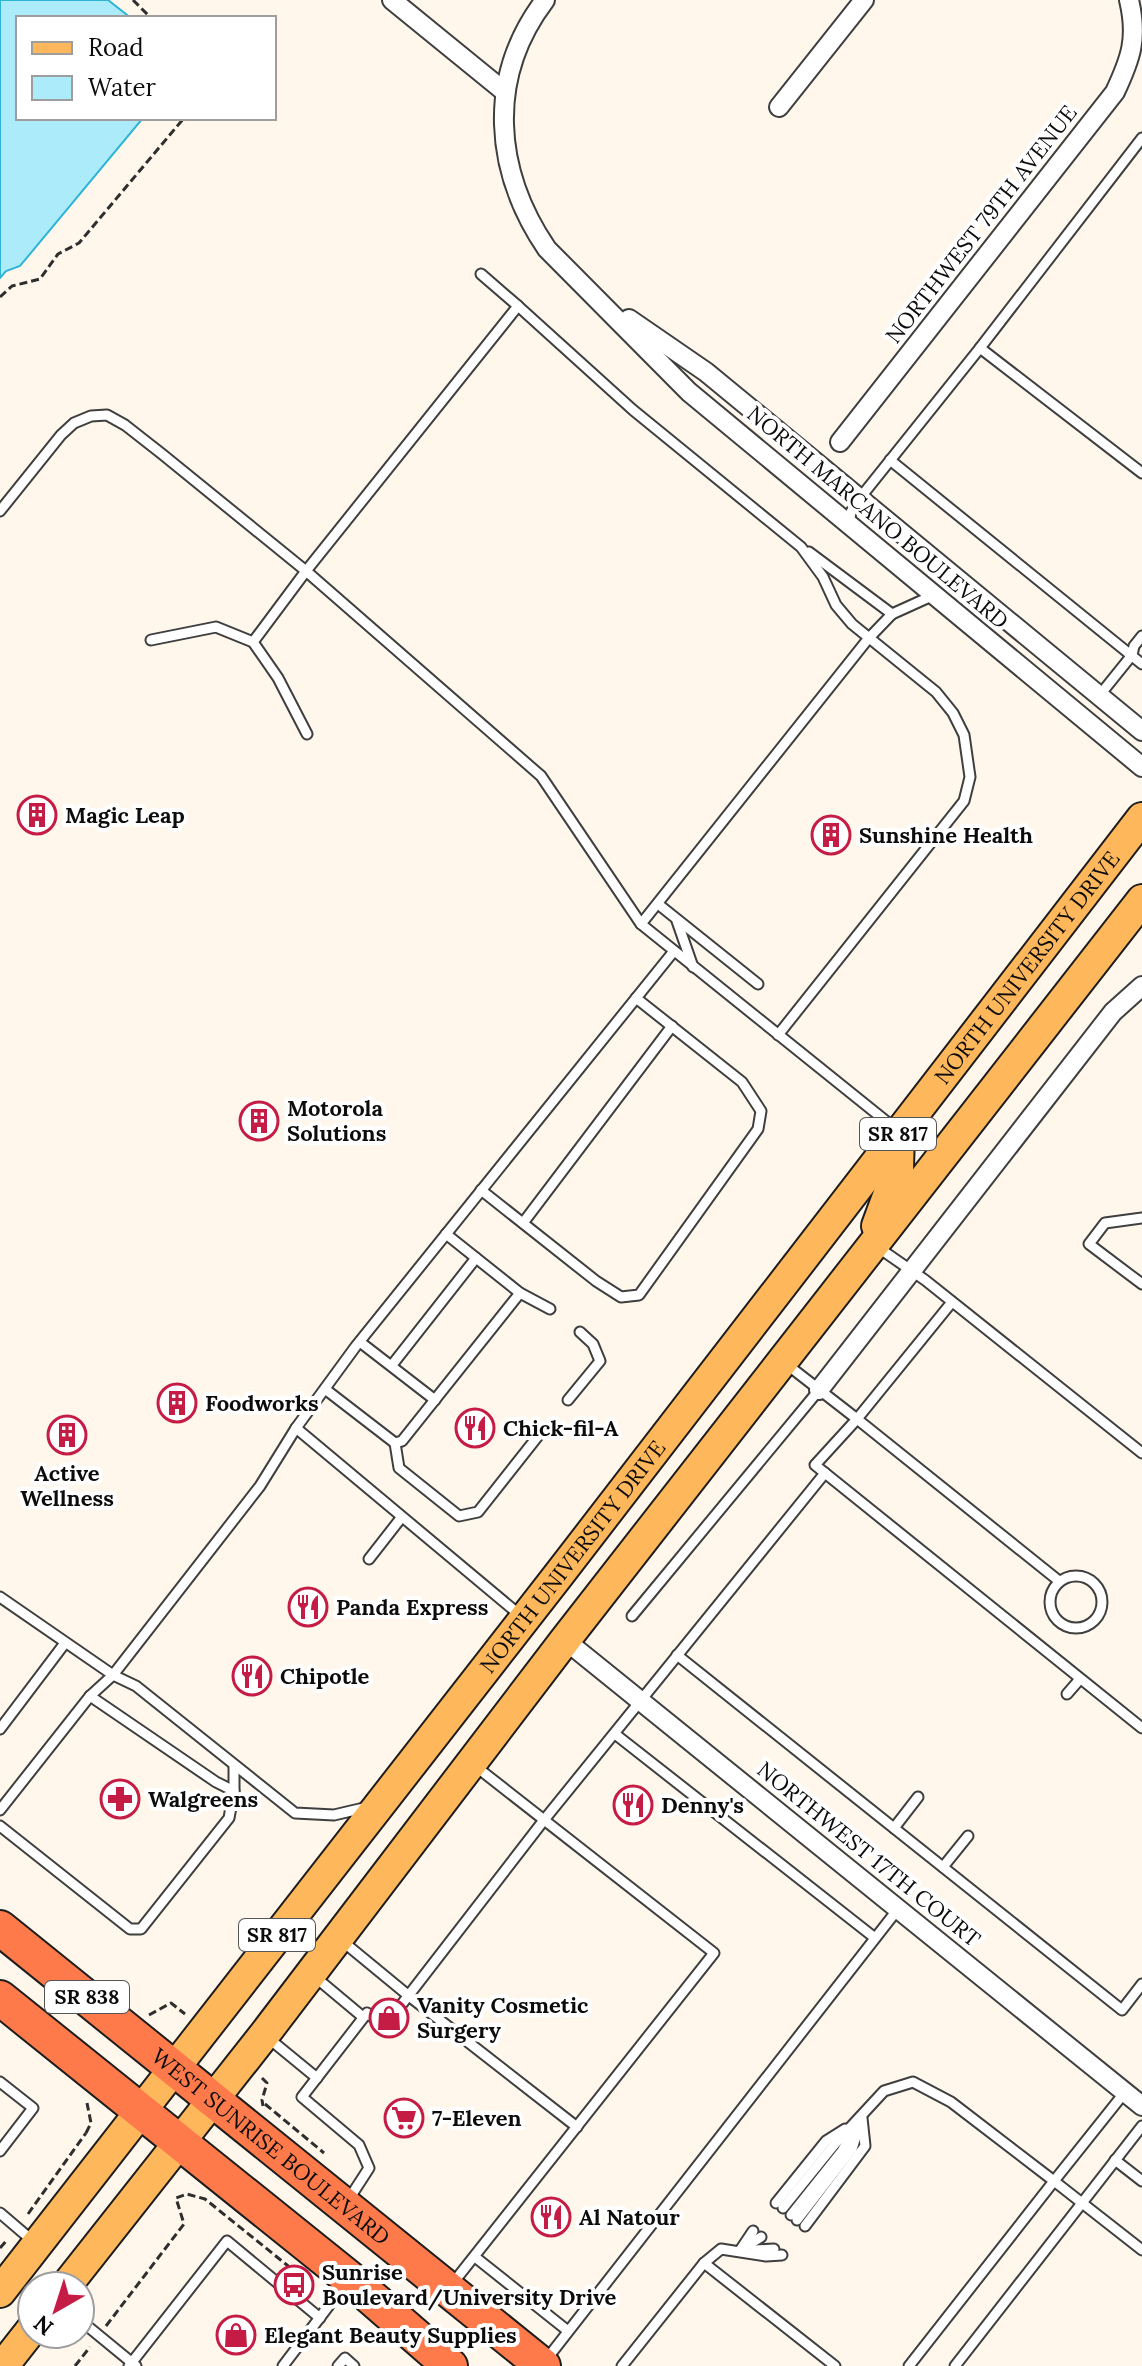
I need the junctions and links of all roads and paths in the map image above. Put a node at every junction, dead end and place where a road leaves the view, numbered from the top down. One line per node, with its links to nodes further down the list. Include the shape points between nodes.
1 (133, 0): 6 (path)
2 (392, 0): 7 (street)
3 (545, 0): 7 (street, NORTH MARCANO BOULEVARD, via 522,38)
4 (864, 0): 8 (street)
5 (1129, 0): 16 (street, NORTHWEST 79TH AVENUE, via 1134,46 1115,92)
6 (149, 16)
7 (505, 92): 12 (street, NORTH MARCANO BOULEVARD, via 503,124 517,195 547,249)
8 (779, 107)
9 (182, 120): 13 (path, via 79,243 58,254 40,279 12,286)
10 (1142, 138): 15 (lane)
11 (481, 274): 14 (lane)
12 (594, 294): 19 (street, NORTH MARCANO BOULEVARD, via 706,372); 21 (street, NORTH MARCANO BOULEVARD, via 689,392)
13 (0, 297)
14 (518, 306): 22 (lane, via 633,410); 23 (lane)
15 (980, 348): 17 (lane); 18 (lane)
16 (840, 442)
17 (890, 460): 19 (lane); 30 (lane)
18 (1142, 473)
19 (860, 498): 21 (lane); 32 (street, NORTH MARCANO BOULEVARD)
20 (0, 511): 23 (lane, via 74,423 107,415)
21 (849, 525): 24 (street, NORTH MARCANO BOULEVARD)
22 (801, 547): 25 (lane); 27 (lane, via 836,605)
23 (306, 571): 29 (lane); 40 (lane, via 541,776)
24 (934, 595): 25 (lane); 35 (street, NORTH MARCANO BOULEVARD)
25 (892, 614): 27 (lane)
26 (1142, 636): 30 (lane)
27 (868, 639): 38 (lane); 47 (lane, via 936,692 953,713 964,735 970,787 955,815)
28 (151, 640): 29 (lane, via 216,627)
29 (253, 642): 34 (lane)
30 (1132, 655): 31 (lane); 32 (lane)
31 (1142, 664)
32 (1099, 696): 33 (street, NORTH MARCANO BOULEVARD)
33 (1142, 731)
34 (307, 734)
35 (1142, 767)
36 (1142, 818): 48 (main road, NORTH UNIVERSITY DRIVE / SR 817)
37 (1142, 900): 53 (main road, NORTH UNIVERSITY DRIVE / SR 817)
38 (658, 904): 39 (lane); 40 (lane)
39 (677, 919): 42 (lane); 43 (lane)
40 (641, 924): 41 (lane)
41 (674, 951): 42 (lane); 45 (lane)
42 (693, 967): 47 (lane)
43 (758, 984)
44 (1142, 986): 55 (street, via 1113,1012)
45 (636, 998): 46 (lane); 49 (lane)
46 (672, 1026): 51 (lane); 51 (lane, via 742,1082 761,1111 758,1129 639,1295 621,1297)
47 (778, 1035): 48 (lane)
48 (899, 1133): 53 (main road, via 898,1169); 76 (main road, NORTH UNIVERSITY DRIVE / SR 817)
49 (481, 1190): 51 (lane); 52 (lane)
50 (1142, 1218): 56 (lane, via 1105,1223 1089,1244)
51 (523, 1223)
52 (446, 1234): 54 (lane); 61 (lane)
53 (874, 1244): 55 (lane); 62 (main road, NORTH UNIVERSITY DRIVE / SR 817)
54 (476, 1258): 57 (lane); 63 (lane)
55 (911, 1271): 58 (lane); 65 (street)
56 (1142, 1284)
57 (520, 1293): 59 (lane); 66 (lane)
58 (952, 1302): 68 (lane); 72 (lane)
59 (550, 1309)
60 (580, 1332): 67 (lane, via 600,1361)
61 (360, 1342): 63 (lane); 64 (lane)
62 (783, 1360): 65 (lane); 81 (main road, NORTH UNIVERSITY DRIVE / SR 817)
63 (392, 1365): 66 (lane)
64 (325, 1389): 69 (lane); 71 (lane)
65 (819, 1390): 68 (lane); 79 (lane)
66 (435, 1400): 71 (lane)
67 (568, 1400)
68 (857, 1419): 73 (lane, via 815,1465); 77 (lane)
69 (296, 1428): 74 (lane); 84 (lane, via 260,1486)
70 (538, 1436): 71 (lane, via 478,1512 459,1516 399,1468)
71 (395, 1443)
72 (1142, 1453)
73 (825, 1473): 83 (lane); 85 (lane)
74 (401, 1518): 75 (lane); 80 (lane)
75 (369, 1559)
76 (557, 1577): 80 (main road, NORTH UNIVERSITY DRIVE / SR 817); 81 (main road, via 556,1616)
77 (1059, 1581): 77 (lane, via 1050,1595 1054,1617 1077,1628 1094,1621 1102,1606 1098,1588 1075,1575)
78 (0, 1597): 82 (lane)
79 (632, 1616)
80 (524, 1618): 88 (main road, via 535,1643); 97 (main road, NORTH UNIVERSITY DRIVE / SR 817)
81 (565, 1640): 88 (main road, NORTH UNIVERSITY DRIVE / SR 817); 89 (street, NORTHWEST 17TH COURT)
82 (65, 1643): 84 (lane); 91 (lane)
83 (677, 1655): 89 (lane); 101 (lane)
84 (113, 1675): 87 (lane); 94 (lane, via 136,1686)
85 (1080, 1679): 86 (lane); 90 (lane)
86 (1067, 1694)
87 (90, 1696): 95 (lane); 98 (lane)
88 (522, 1699): 93 (main road, NORTH UNIVERSITY DRIVE / SR 817)
89 (640, 1701): 92 (lane); 104 (street, NORTHWEST 17TH COURT)
90 (1142, 1728)
91 (0, 1729)
92 (615, 1734): 99 (lane); 107 (lane)
93 (471, 1763): 99 (lane); 106 (main road, NORTH UNIVERSITY DRIVE / SR 817)
94 (234, 1766): 95 (lane); 97 (lane, via 295,1813 334,1815)
95 (234, 1791): 100 (lane, via 229,1818 146,1926 137,1930)
96 (918, 1797): 101 (lane)
97 (379, 1804): 114 (main road, NORTH UNIVERSITY DRIVE / SR 817)
98 (0, 1810)
99 (544, 1820): 110 (lane); 123 (lane, via 714,1953)
100 (0, 1826)
101 (894, 1828): 103 (lane)
102 (968, 1836): 103 (lane)
103 (943, 1867): 109 (lane, via 1122,2010)
104 (898, 1909): 107 (lane); 117 (street, NORTHWEST 17TH COURT)
105 (0, 1928): 114 (highway, WEST SUNRISE BOULEVARD / SR 838)
106 (338, 1938): 108 (main road, NORTH UNIVERSITY DRIVE / SR 817); 110 (lane)
107 (875, 1938): 144 (lane)
108 (311, 1973): 112 (lane); 113 (main road, NORTH UNIVERSITY DRIVE / SR 817)
109 (1142, 1984)
110 (409, 1996): 112 (lane, via 385,2026 367,2013); 123 (lane)
111 (0, 1998): 120 (highway, SR 838)
112 (363, 2017): 115 (lane)
113 (264, 2035): 115 (lane); 118 (main road, NORTH UNIVERSITY DRIVE / SR 817)
114 (175, 2066): 118 (highway, WEST SUNRISE BOULEVARD / SR 838); 120 (main road, NORTH UNIVERSITY DRIVE / SR 817)
115 (317, 2078): 130 (lane, via 302,2097 359,2145 369,2168)
116 (0, 2082): 125 (lane, via 33,2108)
117 (1125, 2092): 119 (street, NORTHWEST 17TH COURT); 127 (lane)
118 (214, 2098): 124 (main road, NORTH UNIVERSITY DRIVE / SR 817); 130 (highway, WEST SUNRISE BOULEVARD)
119 (1142, 2106)
120 (142, 2111): 124 (highway, SR 838); 134 (main road, NORTH UNIVERSITY DRIVE / SR 817)
121 (862, 2118): 127 (lane, via 884,2091 913,2082 951,2102); 132 (lane); 132 (lane, via 826,2141); 132 (lane, via 865,2146)
122 (1142, 2126): 126 (lane)
123 (577, 2127): 137 (lane)
124 (180, 2142): 139 (main road, NORTH UNIVERSITY DRIVE / SR 817); 141 (highway)
125 (0, 2151)
126 (1115, 2160): 128 (lane); 129 (lane)
127 (1054, 2181): 129 (lane); 158 (lane)
128 (1142, 2181)
129 (1083, 2203): 135 (lane); 159 (lane)
130 (345, 2205): 140 (highway, WEST SUNRISE BOULEVARD)
131 (0, 2213): 134 (lane)
132 (790, 2215)
133 (768, 2243): 136 (lane); 136 (lane); 136 (lane, via 766,2256)
134 (38, 2245): 142 (main road, NORTH UNIVERSITY DRIVE / SR 817)
135 (1142, 2250)
136 (739, 2251): 138 (lane, via 721,2249)
137 (475, 2257): 140 (lane); 144 (lane)
138 (704, 2263): 156 (lane); 157 (lane)
139 (79, 2270)
140 (448, 2289): 155 (highway, WEST SUNRISE BOULEVARD)
141 (341, 2290): 143 (lane); 146 (path, via 205,2199 187,2194 176,2198 184,2224); 154 (highway)
142 (0, 2292)
143 (320, 2318): 148 (lane, via 227,2241); 151 (lane)
144 (568, 2331): 155 (lane)
145 (96, 2333): 146 (lane)
146 (99, 2335): 148 (lane); 150 (path)
147 (16, 2349): 149 (main road)
148 (133, 2365)
149 (3, 2366)
150 (75, 2366)
151 (283, 2366)
152 (338, 2366): 153 (lane, via 345,2358)
153 (354, 2366)
154 (450, 2366)
155 (542, 2366)
156 (624, 2366)
157 (835, 2366)
158 (909, 2366)
159 (955, 2366)

